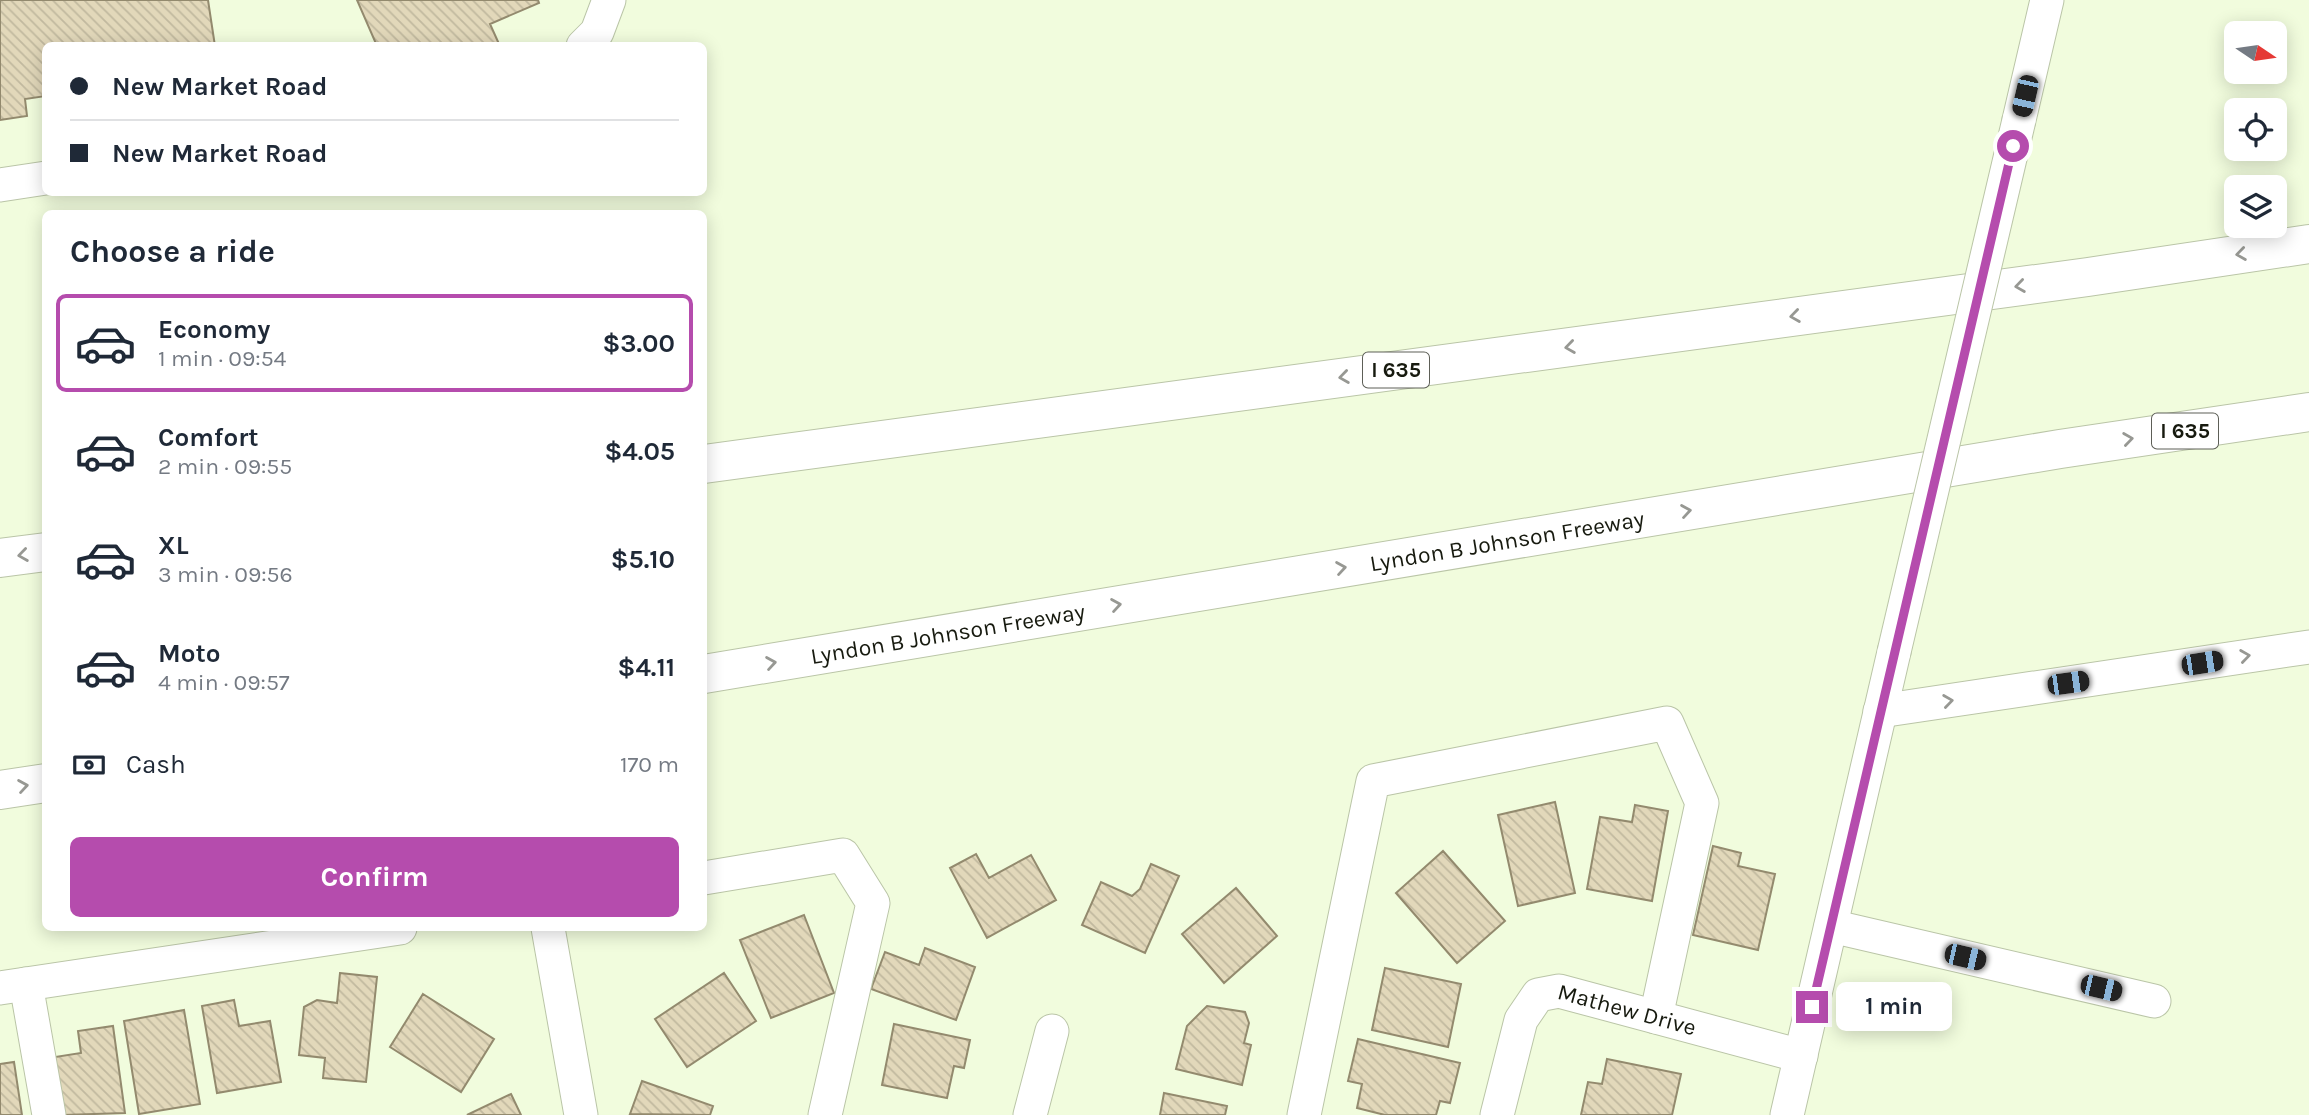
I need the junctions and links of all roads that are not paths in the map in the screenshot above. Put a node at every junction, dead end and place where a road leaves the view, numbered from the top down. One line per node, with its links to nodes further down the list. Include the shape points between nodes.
1 (609, 0): 3 (street, via 597,32)
2 (2047, 0): 13 (street, bridge)
3 (587, 42)
4 (42, 179): 5 (street)
5 (0, 185)
6 (2309, 244): 8 (highway, I 635, one-way to 8)
7 (2309, 412): 12 (highway, Lyndon B Johnson Freeway / I 635, one-way to 7, via 2060,449)
8 (707, 464)
9 (42, 553): 10 (highway, one-way to 10)
10 (0, 558)
11 (2309, 647): 13 (street, one-way to 11)
12 (707, 674)
13 (1880, 711): 17 (street)
14 (42, 784): 15 (highway, one-way to 14)
15 (0, 790)
16 (707, 878): 27 (street, via 843,855 873,903)
17 (1830, 926): 21 (street); 24 (street)
18 (380, 931): 20 (street)
19 (549, 931): 26 (street)
20 (13, 986): 25 (street)
21 (2154, 1001)
22 (1656, 1017): 24 (street, Mathew Drive); 29 (street, via 1702,803 1667,723 1373,781); 30 (street, Mathew Drive, via 1559,991 1538,995 1521,1020)
23 (1052, 1031): 28 (street)
24 (1801, 1056): 31 (street)
25 (49, 1115)
26 (581, 1115)
27 (825, 1115)
28 (1030, 1115)
29 (1304, 1115)
30 (1497, 1115)
31 (1787, 1115)

